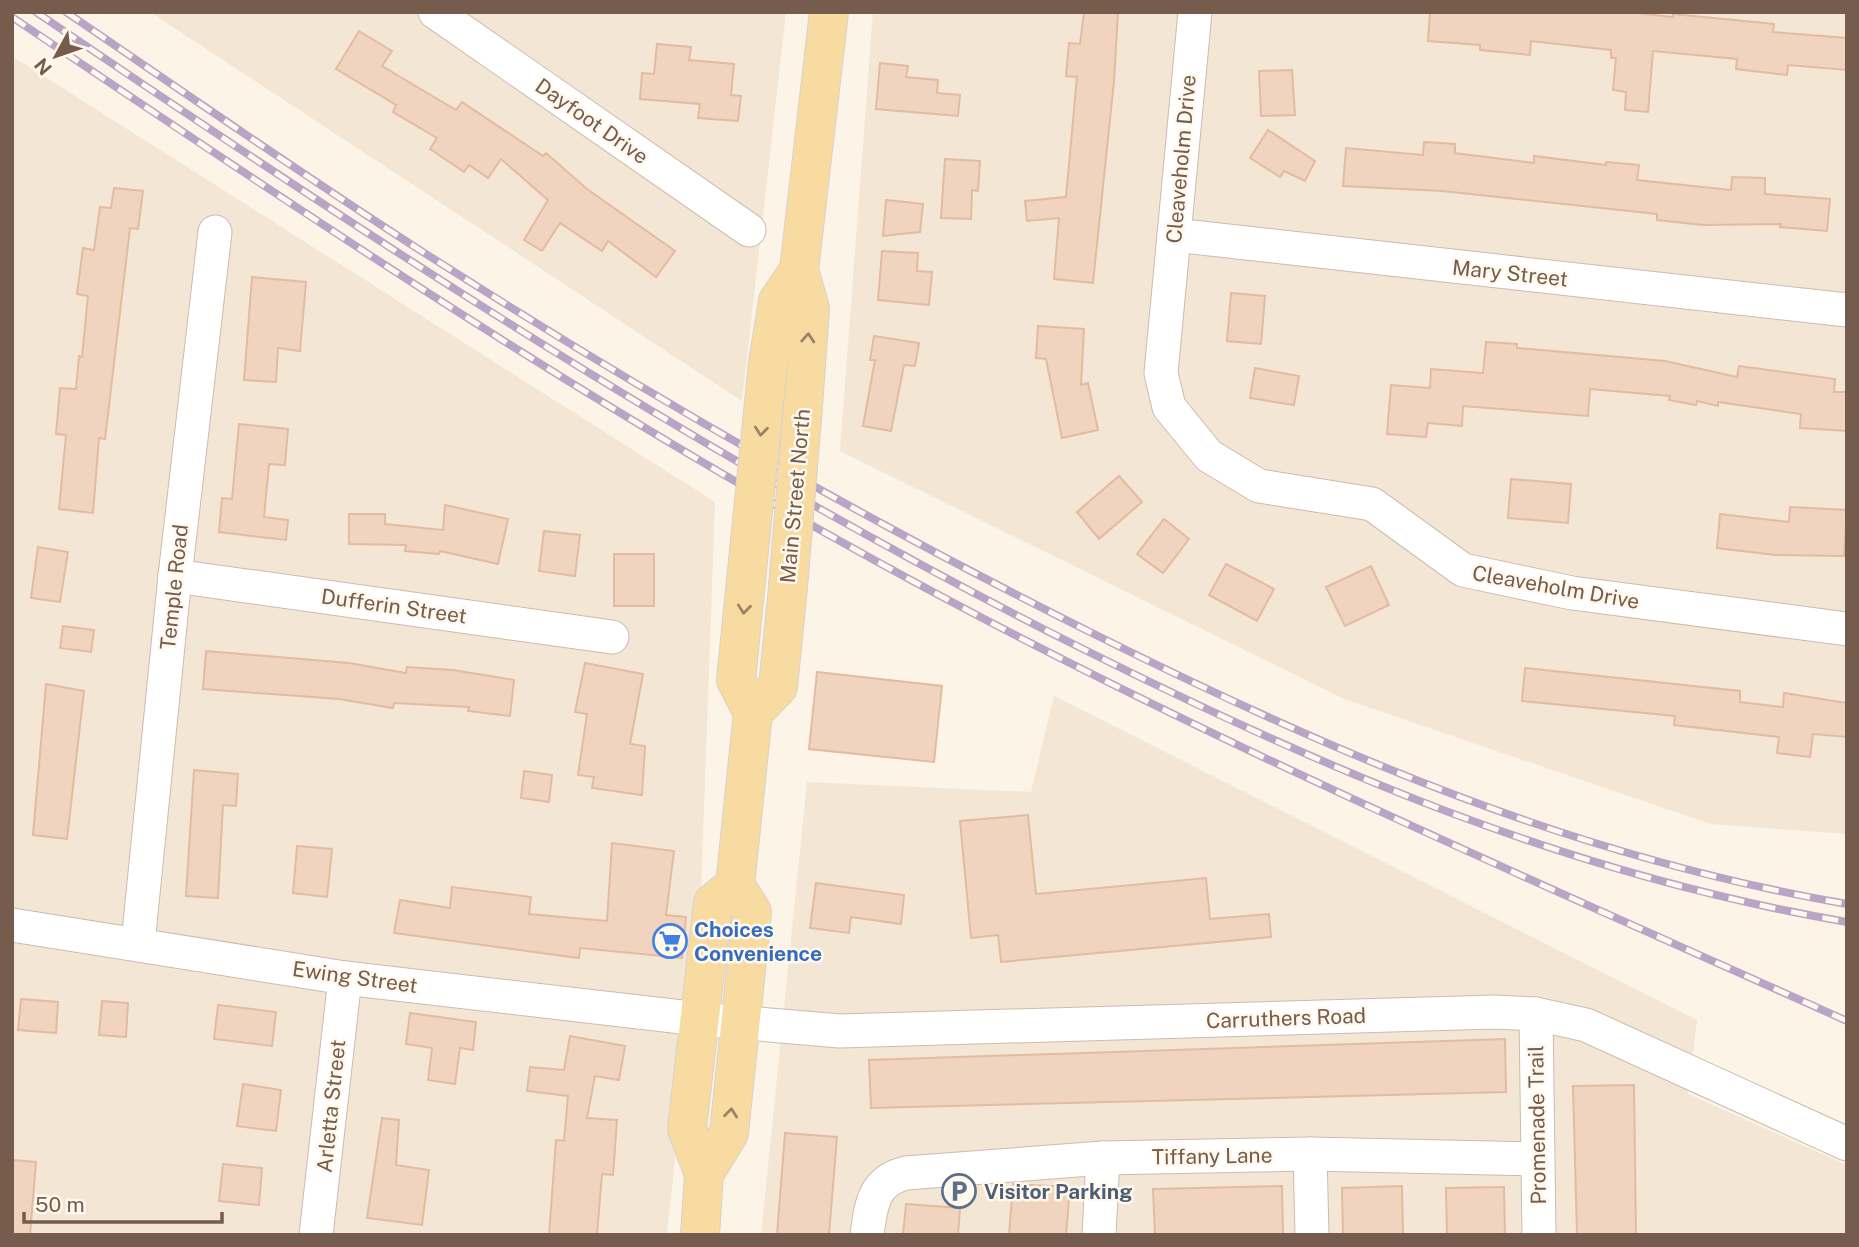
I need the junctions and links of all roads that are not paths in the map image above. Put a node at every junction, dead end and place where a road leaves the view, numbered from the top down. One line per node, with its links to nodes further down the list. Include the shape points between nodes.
1 (829, 12): 7 (main road, Main Street North)
2 (1195, 12): 6 (street, Cleaveholm Drive)
3 (441, 14): 4 (street, Dayfoot Drive)
4 (749, 230)
5 (215, 232): 9 (street, Temple Road)
6 (1174, 235): 8 (street, Mary Street); 10 (street, Cleaveholm Drive, via 1161,373 1169,407 1209,456 1259,486 1372,504 1463,570 1572,593)
7 (799, 270): 12 (main road, Main Street North, one-way to 12, bridge, via 778,301 768,363 736,680); 12 (main road, Main Street North, one-way to 7, bridge, via 778,687 810,309)
8 (1847, 310)
9 (175, 576): 11 (street, Dufferin Street); 15 (street, Temple Road)
10 (1847, 629)
11 (612, 637)
12 (753, 712): 13 (main road)
13 (735, 885): 18 (main road, via 713,904); 19 (main road, via 751,912)
14 (12, 925): 15 (street, Ewing Street)
15 (138, 943): 16 (street, Ewing Street)
16 (345, 978): 18 (street, Ewing Street); 25 (street, Arletta Street)
17 (1536, 1014): 19 (street, Carruthers Road, via 840,1031); 20 (street, Carruthers Road, via 1586,1025); 23 (street, Promenade Trail)
18 (699, 1019): 19 (street, Carruthers Road); 24 (main road, via 687,1129)
19 (742, 1022): 24 (main road, one-way to 19, via 729,1133)
20 (1847, 1144)
21 (1310, 1154): 22 (street, Tiffany Lane); 23 (street, Tiffany Lane); 29 (street)
22 (1103, 1158): 27 (street, Tiffany Lane, via 906,1173 888,1180 875,1195); 28 (street)
23 (1538, 1159): 30 (street, Promenade Trail)
24 (704, 1174): 26 (main road)
25 (316, 1235)
26 (701, 1235)
27 (867, 1235)
28 (1099, 1235)
29 (1312, 1235)
30 (1539, 1235)

